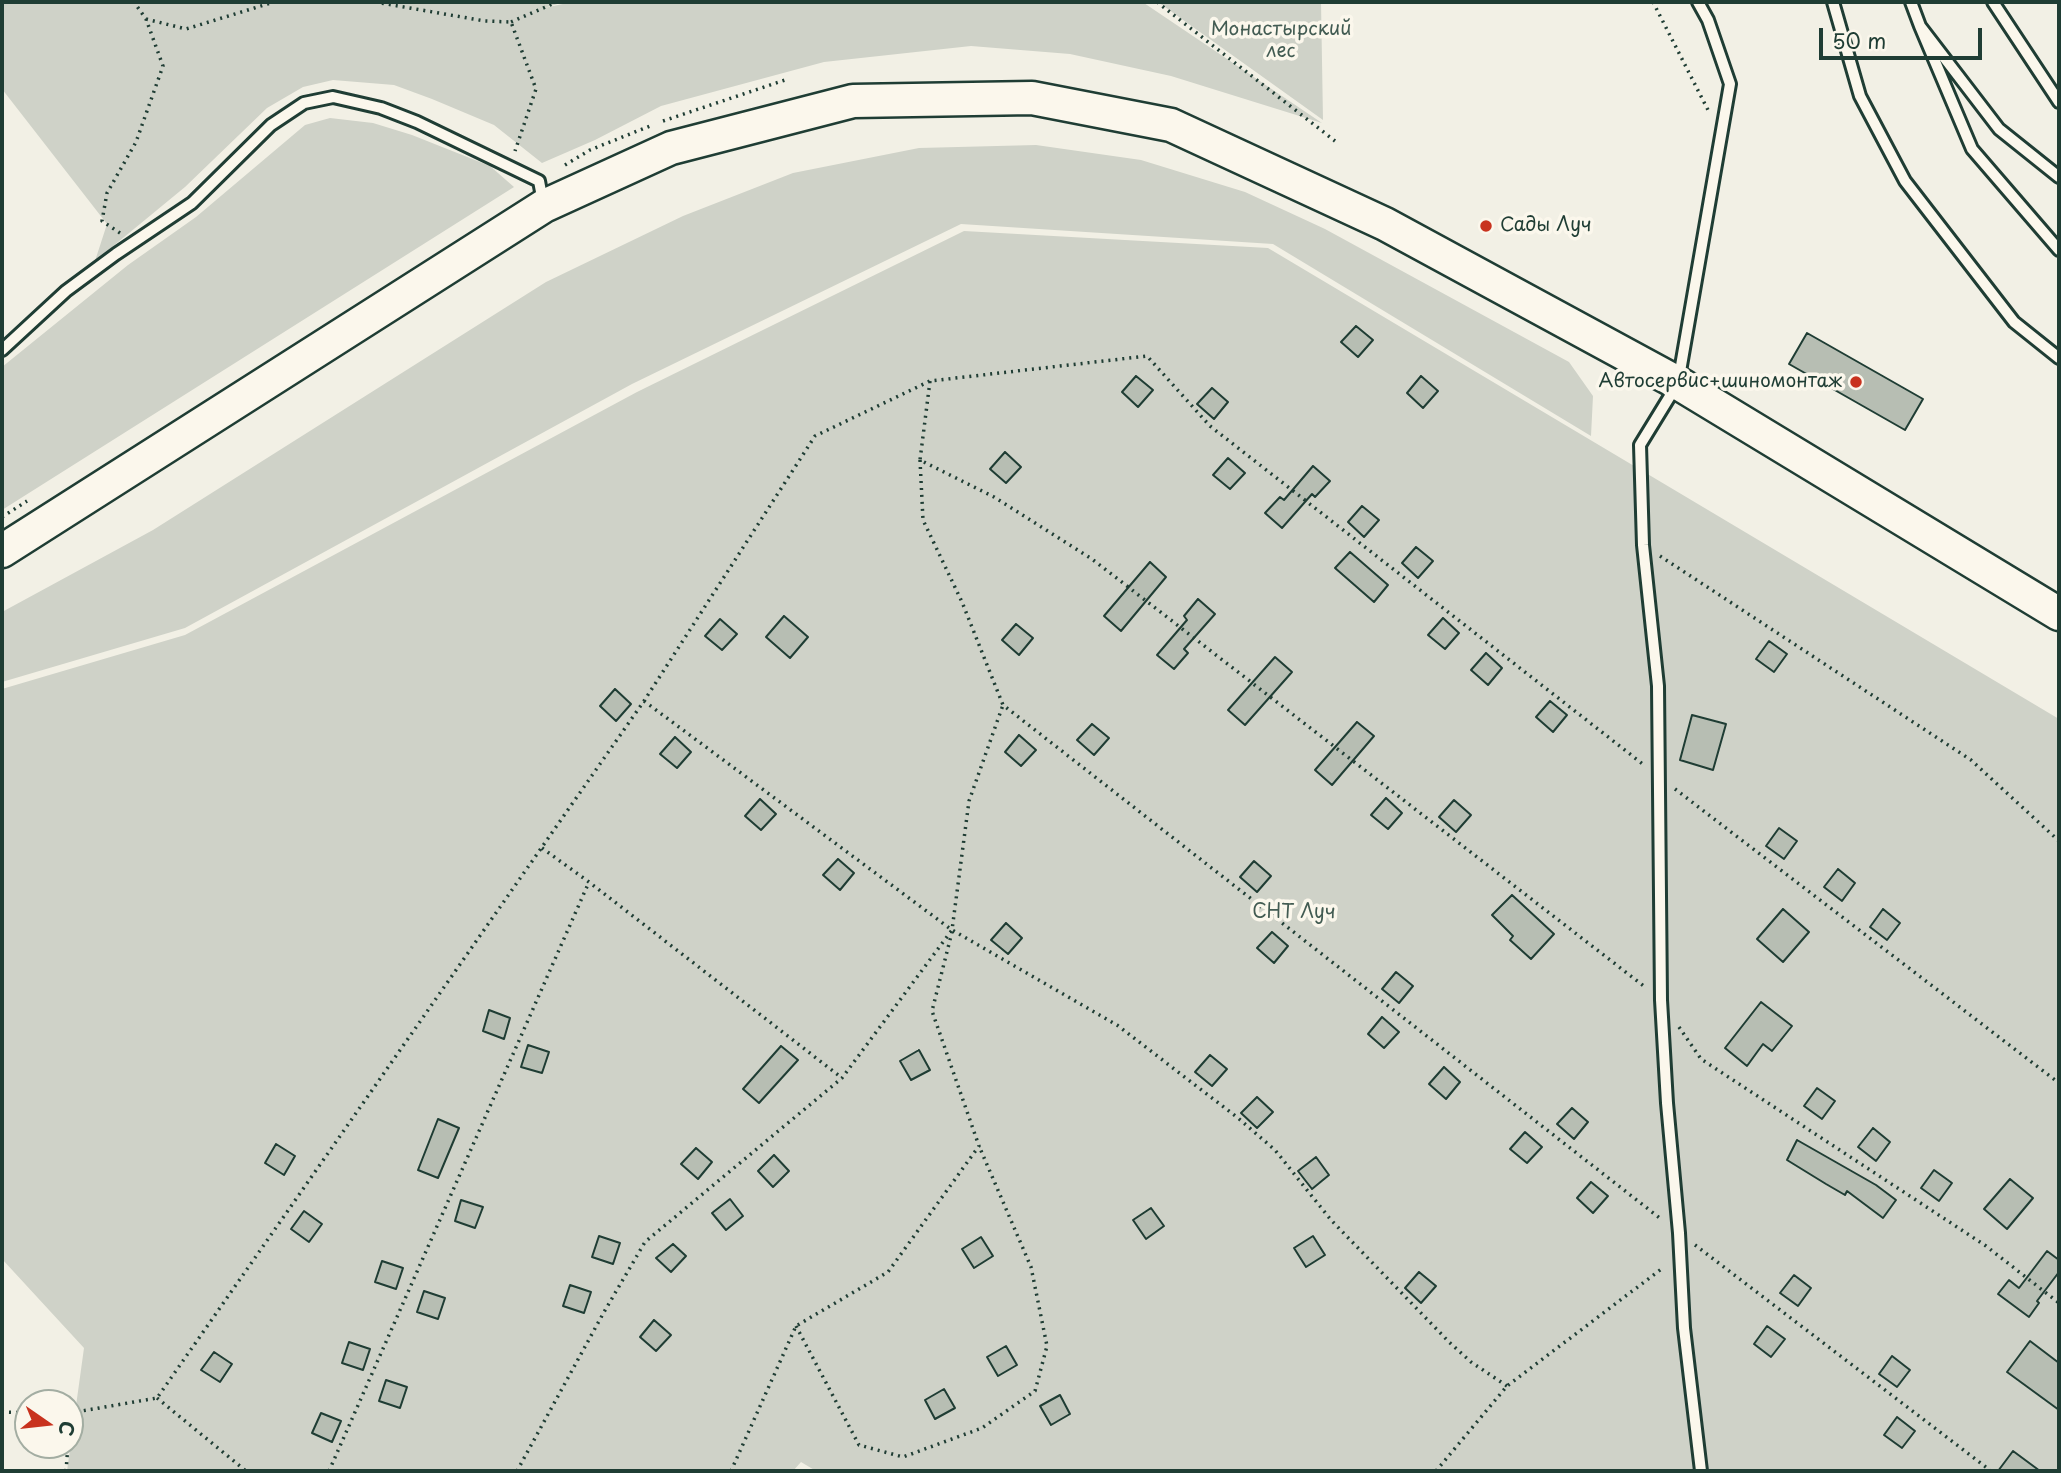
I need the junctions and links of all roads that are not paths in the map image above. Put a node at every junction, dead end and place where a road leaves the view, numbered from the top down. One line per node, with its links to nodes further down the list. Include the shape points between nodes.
1 (1698, 2): 12 (lane, via 1730,84)
2 (1833, 2): 11 (lane, via 1860,96 1905,181 2014,322)
3 (1911, 2): 5 (lane)
4 (1993, 2): 6 (lane)
5 (1920, 26): 7 (lane, via 1999,129); 9 (lane, via 1972,149)
6 (2059, 102)
7 (2059, 177)
8 (544, 206): 10 (lane, via 539,181 417,122 333,97 304,103 271,125 192,203 66,291); 12 (main road, via 671,148 853,101 1032,98 1171,125 1385,224); 13 (main road)
9 (2059, 250)
10 (2, 349)
11 (2059, 358)
12 (1678, 383): 14 (main road); 15 (lane, via 1640,445 1643,545 1658,686 1661,1000 1667,1103 1684,1328)
13 (2, 551)
14 (2059, 614)
15 (1701, 1471)

